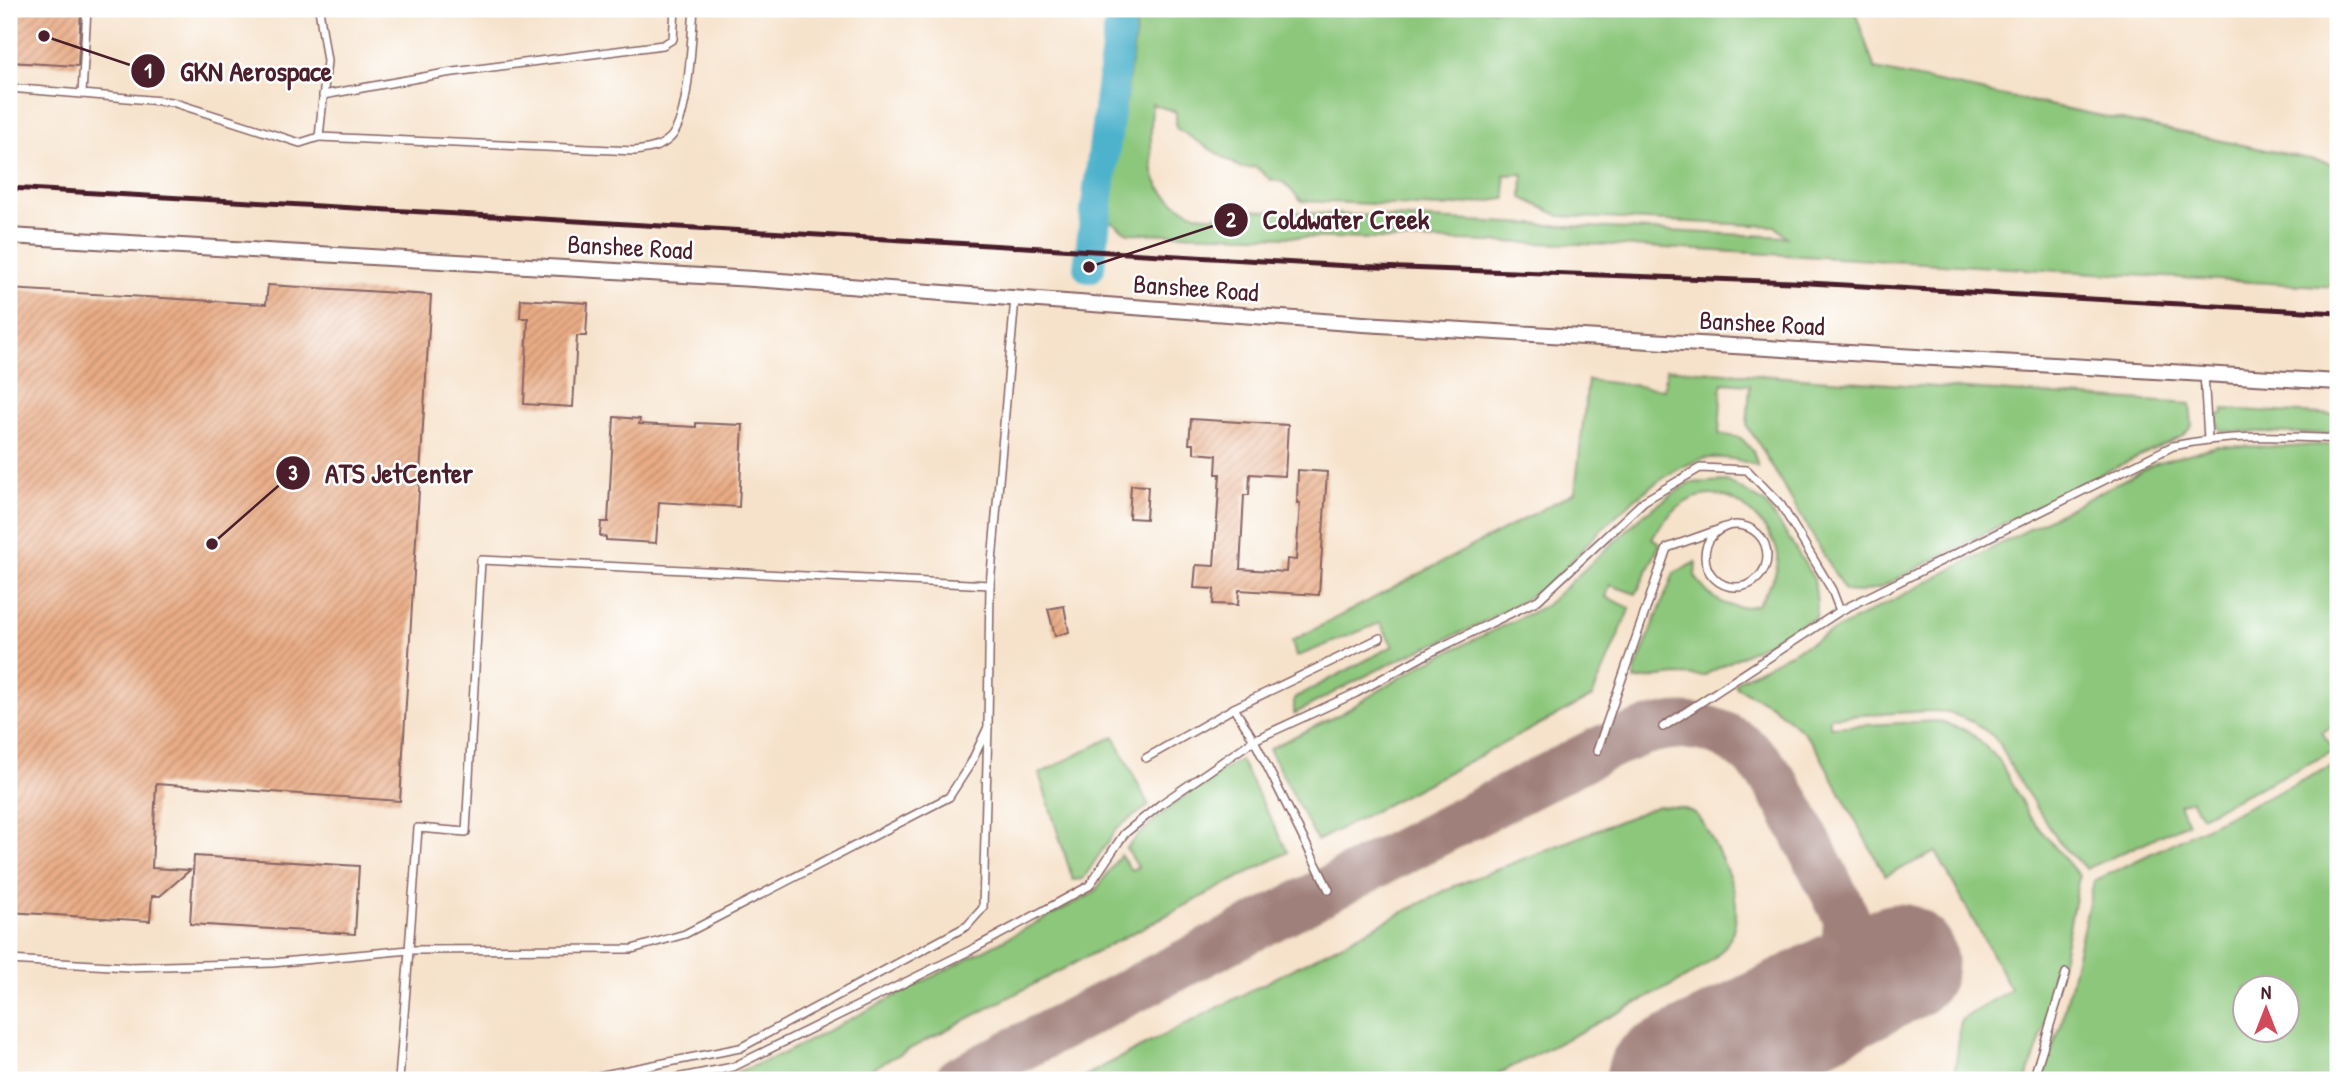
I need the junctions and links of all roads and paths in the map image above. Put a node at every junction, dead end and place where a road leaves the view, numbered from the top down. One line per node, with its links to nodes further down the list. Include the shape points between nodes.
1 (87, 9): 6 (lane)
2 (319, 9): 7 (lane, via 327,61)
3 (675, 9): 7 (lane, via 673,39 663,45 446,73)
4 (694, 9): 8 (lane, via 681,119 673,136 655,149)
5 (9, 88): 6 (lane)
6 (82, 94): 8 (lane, via 172,102 300,143)
7 (323, 95): 8 (lane)
8 (319, 137)
9 (9, 236): 10 (street, Banshee Road)
10 (1015, 298): 11 (street, Banshee Road, via 1363,324); 16 (lane)
11 (2204, 374): 12 (street, Banshee Road); 13 (lane)
12 (2338, 382)
13 (2208, 439): 14 (lane); 17 (lane, via 2174,446)
14 (2338, 439)
15 (1723, 528): 15 (lane, via 1744,526 1761,537 1768,557 1766,568 1752,584 1723,585 1708,571 1705,551 1714,533); 23 (lane, via 1667,548)
16 (990, 585): 20 (lane); 26 (lane, via 481,560 466,832 418,828)
17 (1840, 611): 21 (lane); 22 (lane, via 1782,505 1747,470 1700,468 1644,501 1538,600)
18 (1380, 638): 19 (lane)
19 (1234, 708): 22 (lane); 24 (lane)
20 (988, 727): 26 (lane, via 949,797 685,934 632,949); 30 (lane, via 983,908 967,926 740,1048)
21 (1663, 727)
22 (1254, 740): 25 (lane); 31 (lane, via 1124,834 1089,886 971,950 733,1067)
23 (1597, 751)
24 (1146, 758)
25 (1329, 890)
26 (409, 950): 27 (lane, via 272,963 128,967); 29 (lane)
27 (9, 960)
28 (2066, 973): 32 (lane)
29 (399, 1080)
30 (578, 1080)
31 (666, 1080)
32 (2033, 1080)

